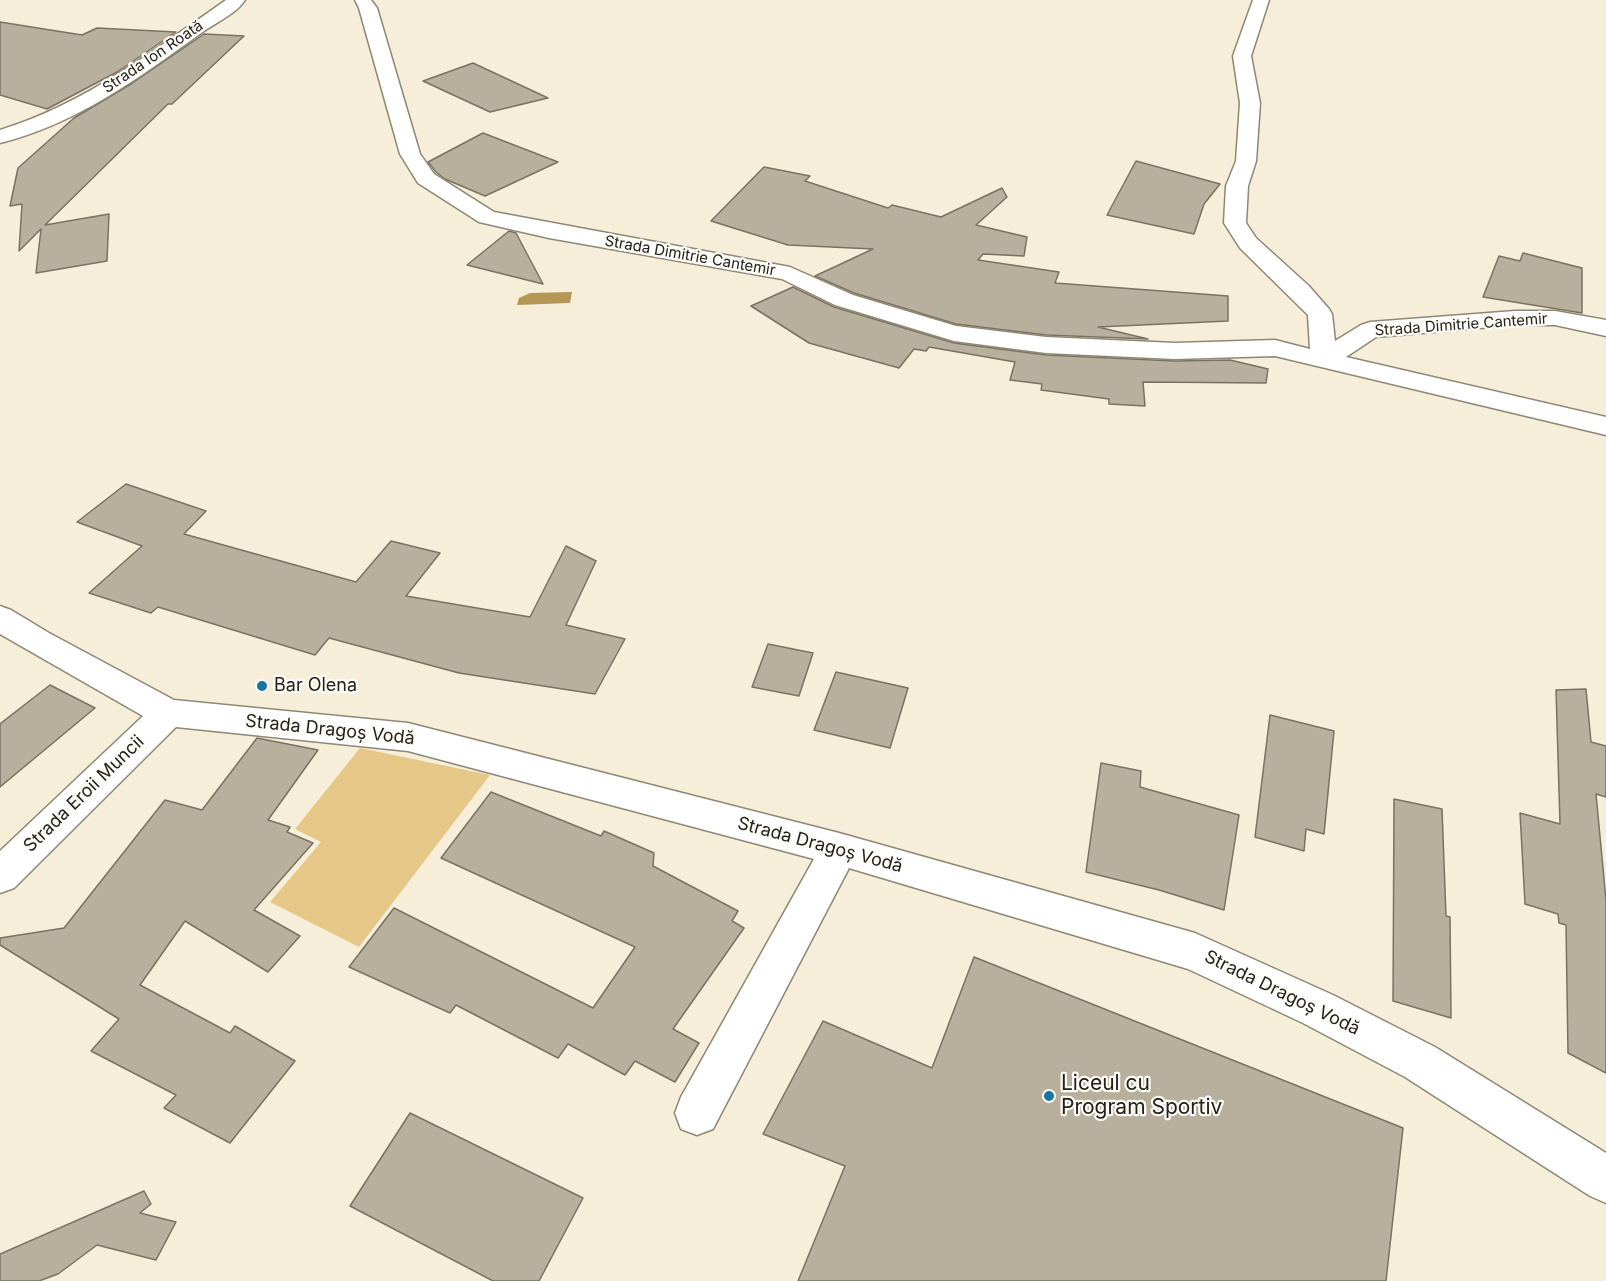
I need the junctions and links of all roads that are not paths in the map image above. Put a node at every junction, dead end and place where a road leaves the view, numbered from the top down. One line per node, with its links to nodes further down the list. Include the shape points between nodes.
1 (237, 0): 4 (street, Strada Ion Roată, via 118,83 19,132)
2 (363, 0): 6 (street, Strada Dimitrie Cantemir, via 410,154 426,178 487,217 790,274 844,300 954,333 1046,345 1175,351 1275,348)
3 (1261, 0): 6 (street, via 1242,57 1250,103 1246,161 1238,186 1235,223 1248,243 1320,314)
4 (0, 137)
5 (1606, 328): 6 (street, Strada Dimitrie Cantemir, via 1555,318 1515,318 1370,330)
6 (1324, 360): 7 (street, Strada Dimitrie Cantemir)
7 (1606, 426)
8 (0, 618): 9 (street, Strada Dragoș Vodă, via 36,642)
9 (168, 713): 10 (street, Strada Dragoș Vodă, via 408,737); 11 (street, Strada Eroii Muncii)
10 (839, 849): 12 (street); 13 (street, Strada Dragoș Vodă, via 1195,952 1420,1062)
11 (0, 876)
12 (697, 1113)
13 (1606, 1180)

